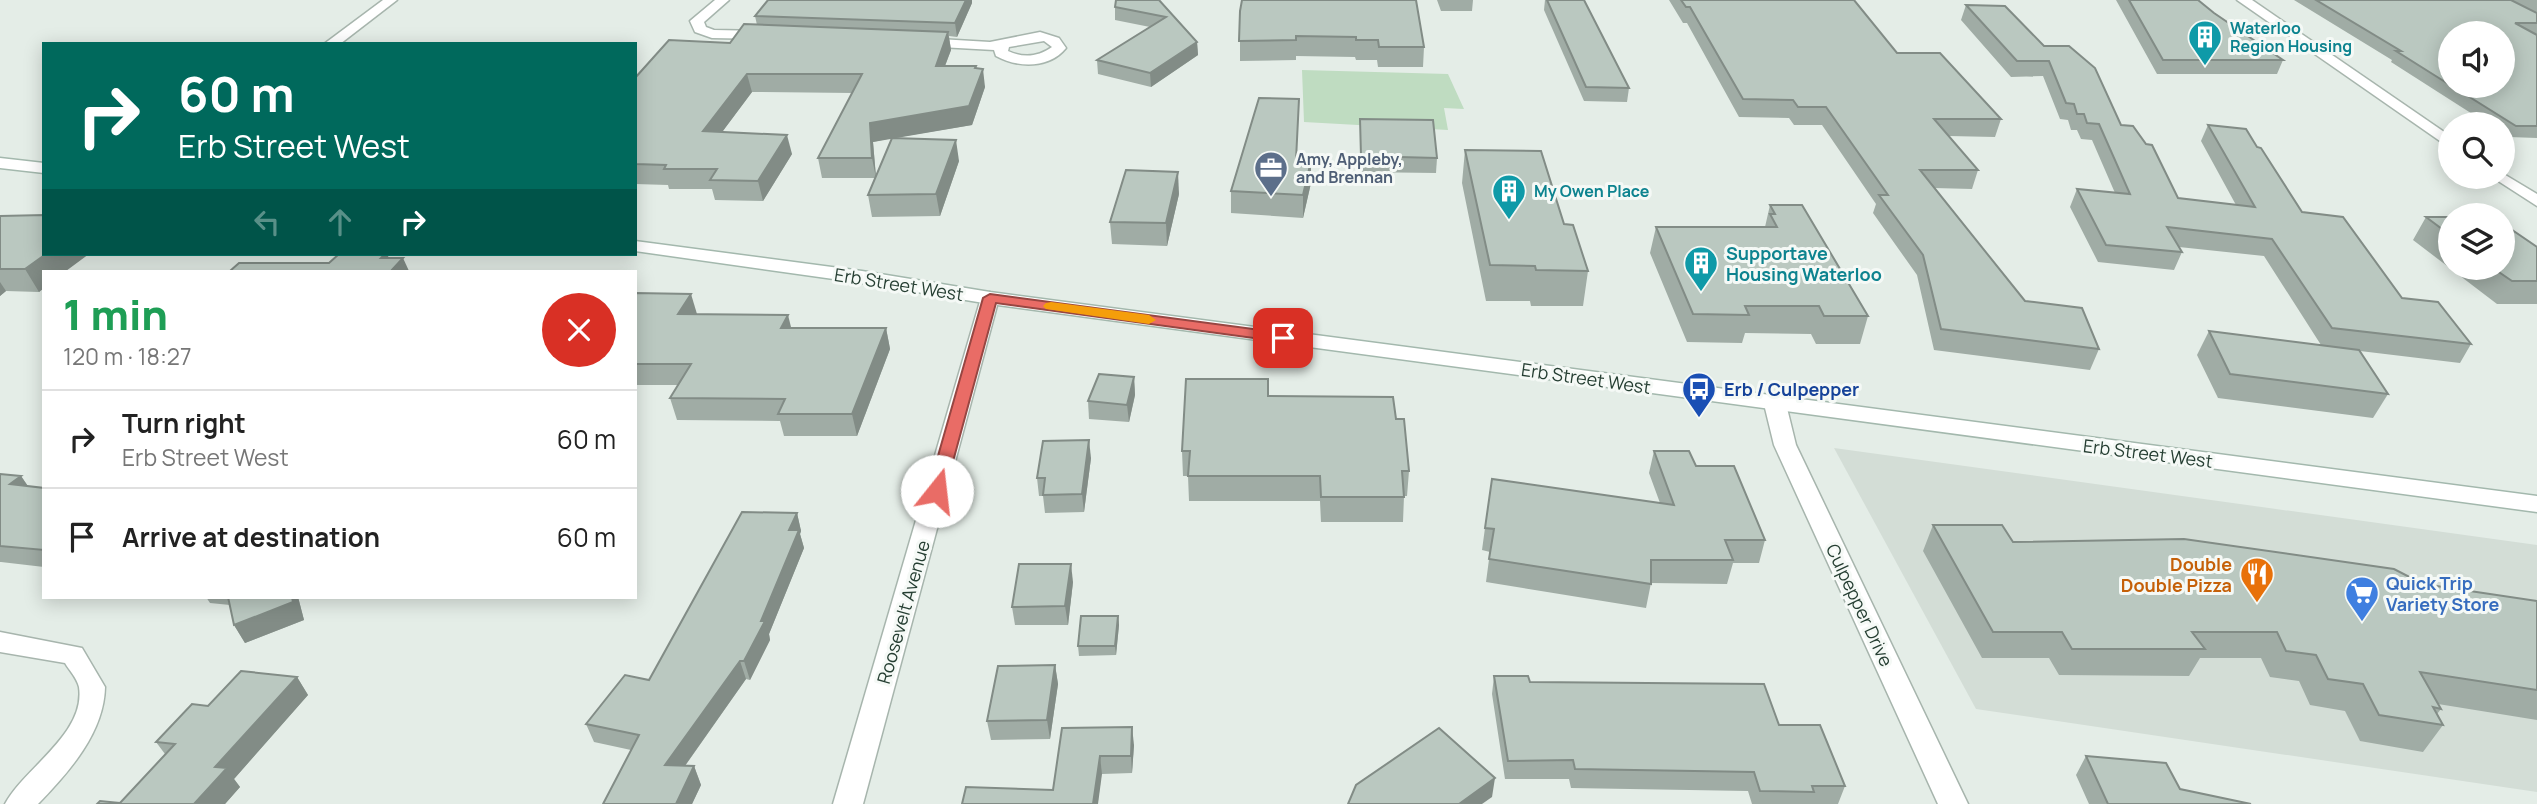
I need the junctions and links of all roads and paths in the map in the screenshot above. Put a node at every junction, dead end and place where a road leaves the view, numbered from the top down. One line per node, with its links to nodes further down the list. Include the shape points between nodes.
1 (391, 0): 6 (street)
2 (723, 0): 4 (street, via 697,22 700,29 712,34)
3 (2243, 0): 8 (street)
4 (779, 36)
5 (905, 41): 7 (street)
6 (334, 42)
7 (1002, 45)
8 (2438, 135)
9 (0, 163): 10 (street)
10 (42, 168)
11 (2515, 187): 12 (street)
12 (2537, 201)
13 (637, 246): 14 (street, Erb Street West)
14 (990, 298): 15 (street, Erb Street West); 19 (street, Roosevelt Avenue)
15 (1775, 404): 16 (street, Erb Street West); 20 (street, Culpepper Drive, via 1785,445)
16 (2537, 504)
17 (0, 642): 18 (street, via 73,655 92,686 89,716)
18 (20, 804)
19 (848, 804)
20 (1952, 804)

